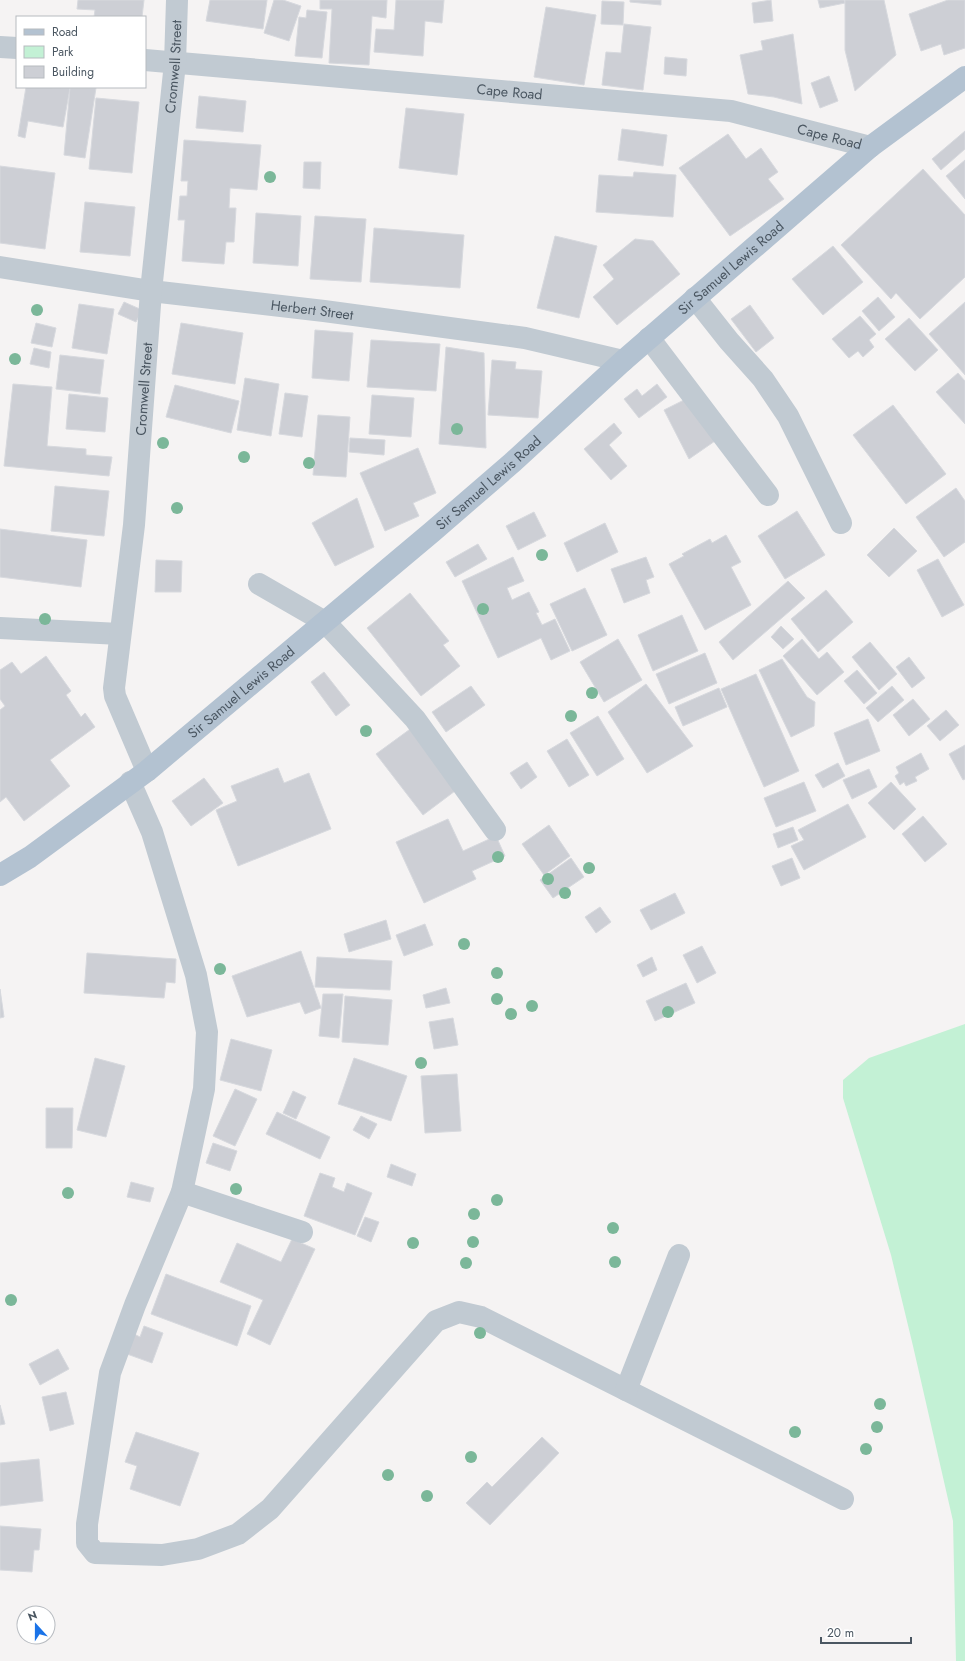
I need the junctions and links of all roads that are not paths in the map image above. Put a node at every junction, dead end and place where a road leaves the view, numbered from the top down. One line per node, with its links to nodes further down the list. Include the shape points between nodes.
1 (177, 0): 5 (street, Cromwell Street)
2 (0, 47): 3 (street)
3 (16, 48)
4 (146, 60): 5 (street, Cape Road)
5 (175, 62): 7 (street, Cape Road, via 731,111); 9 (street, Cromwell Street)
6 (965, 77): 7 (main road, Sir Samuel Lewis Road)
7 (870, 147): 10 (main road, Sir Samuel Lewis Road)
8 (0, 267): 9 (street, Herbert Street)
9 (151, 291): 12 (street, Herbert Street, via 524,338); 18 (street, Cromwell Street, via 134,525)
10 (695, 298): 11 (main road, Sir Samuel Lewis Road); 14 (street, via 763,379 788,416)
11 (649, 338): 12 (main road, Sir Samuel Lewis Road); 13 (street)
12 (623, 361): 16 (main road, Sir Samuel Lewis Road, via 513,462)
13 (768, 495)
14 (841, 523)
15 (259, 584): 16 (street)
16 (325, 622): 19 (main road, Sir Samuel Lewis Road); 20 (street, via 415,719)
17 (0, 628): 18 (street)
18 (120, 634): 19 (street, Cromwell Street, via 115,696)
19 (139, 777): 21 (main road, Sir Samuel Lewis Road, via 30,857); 22 (street, Cromwell Street, via 152,832 196,975 206,1032 204,1090)
20 (495, 830)
21 (0, 874)
22 (182, 1192): 23 (street); 25 (street, Cromwell Street, via 110,1373 87,1524 87,1543 95,1553 162,1555 198,1549 238,1534 270,1509 436,1321 459,1312 481,1317)
23 (302, 1232)
24 (680, 1255): 25 (street)
25 (626, 1390): 26 (street, Cromwell Street)
26 (844, 1499)

